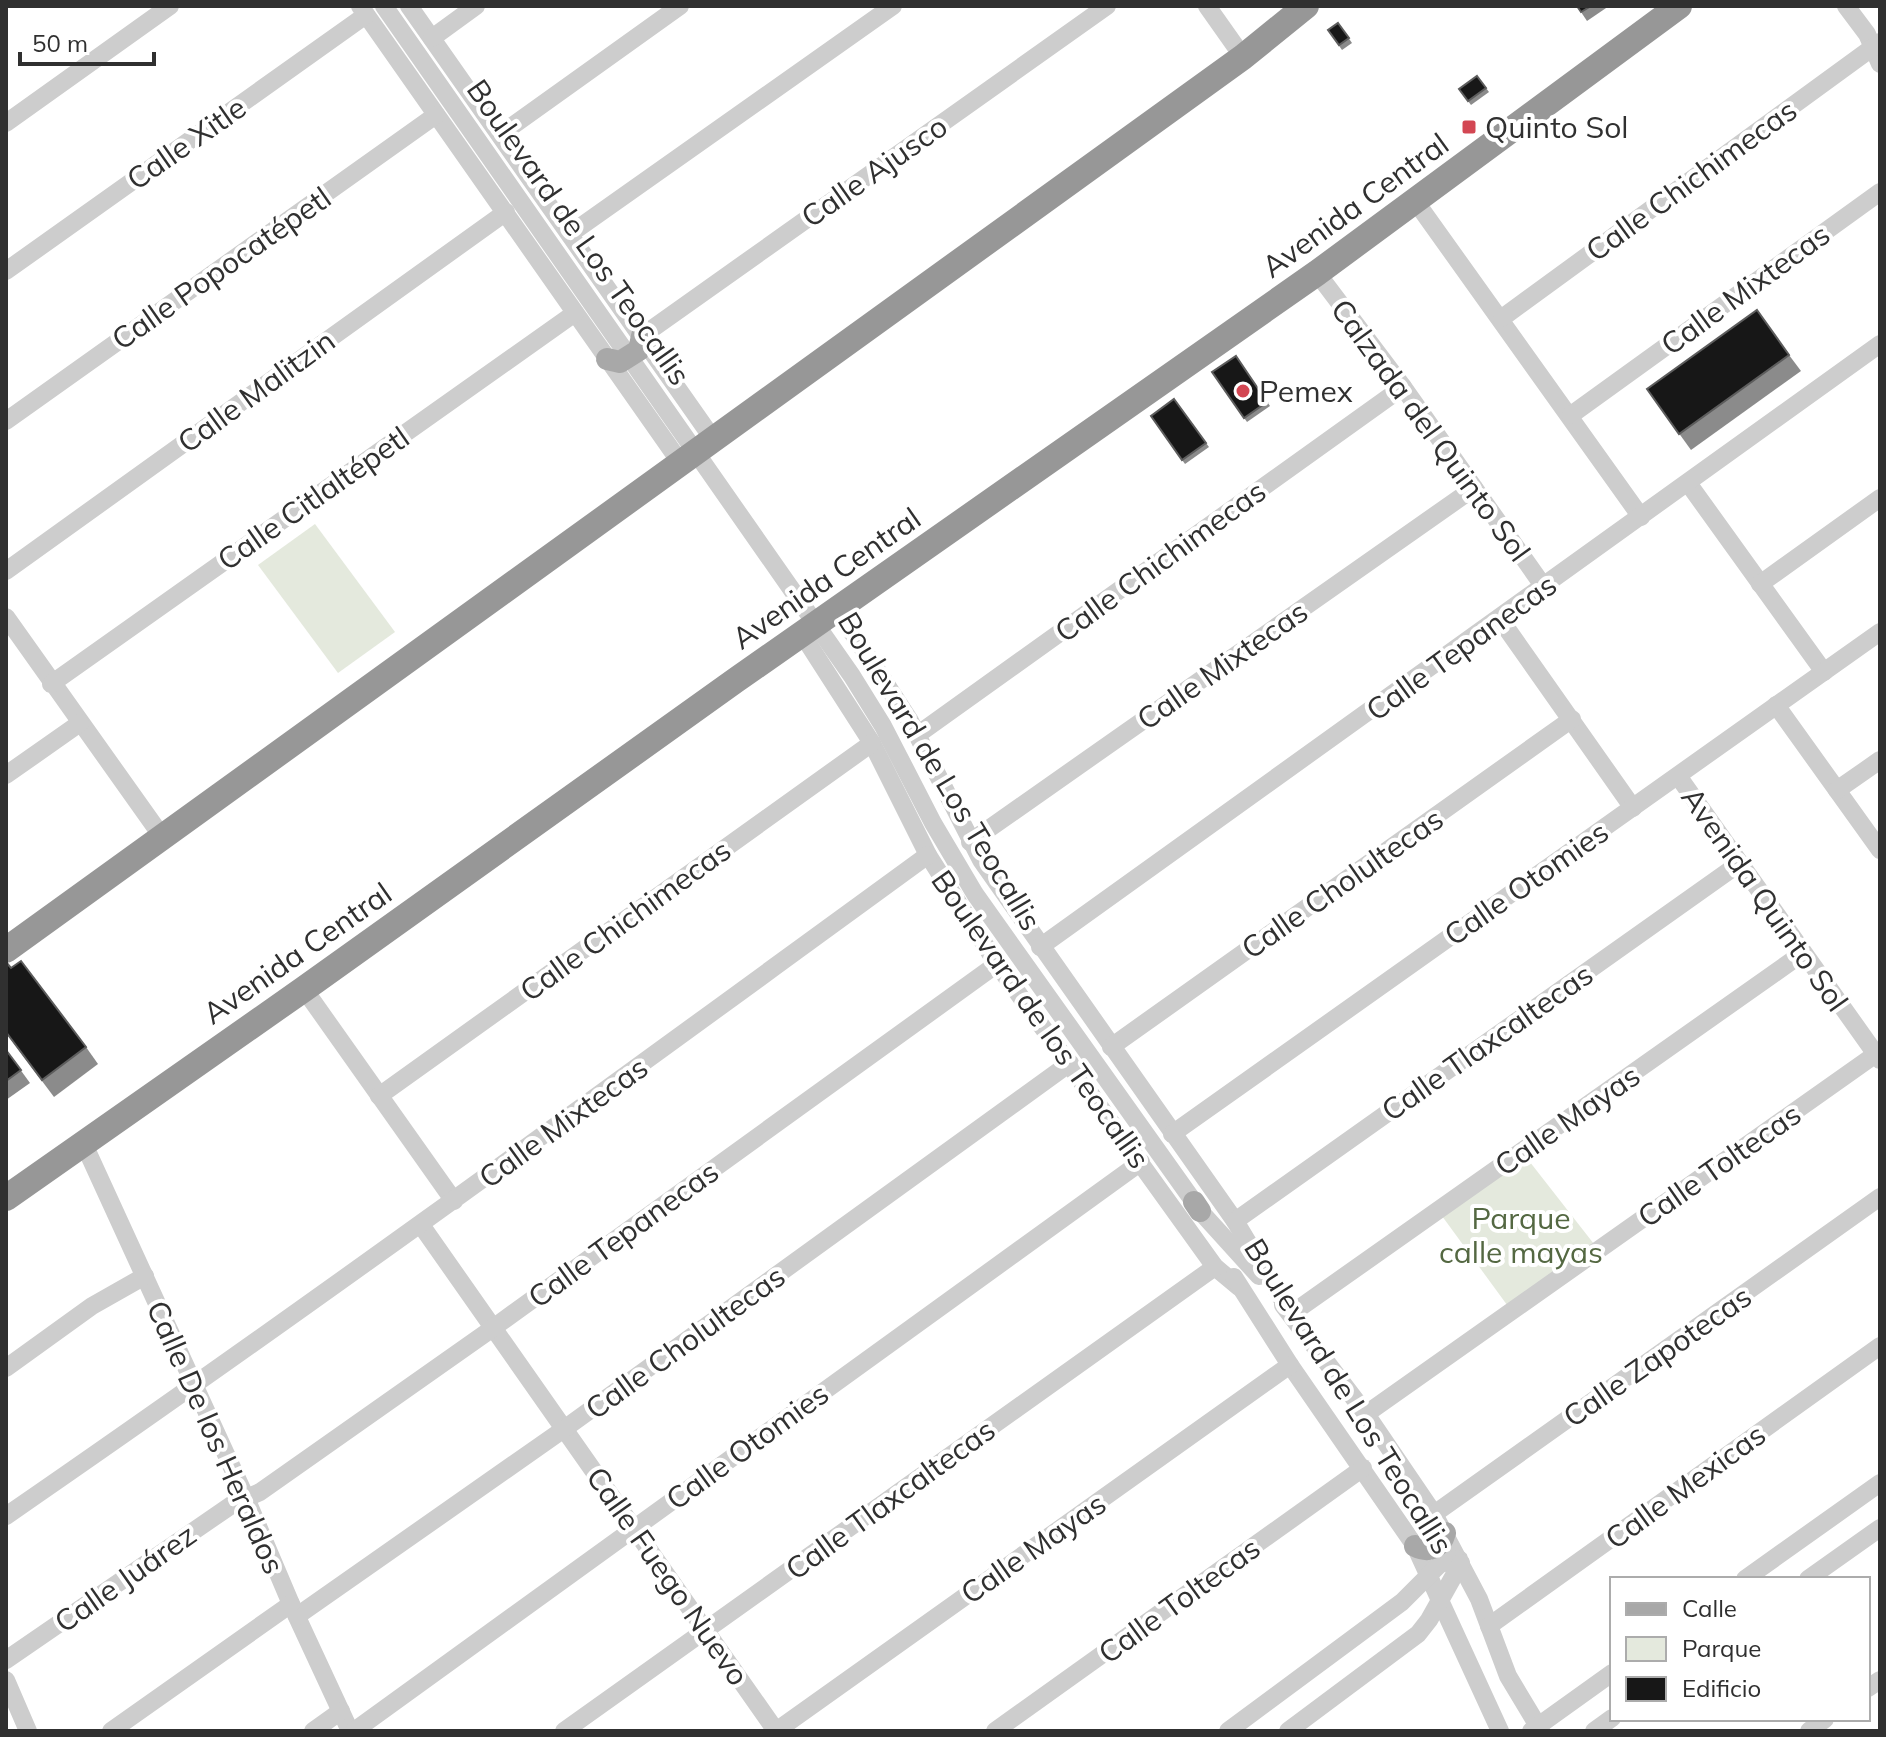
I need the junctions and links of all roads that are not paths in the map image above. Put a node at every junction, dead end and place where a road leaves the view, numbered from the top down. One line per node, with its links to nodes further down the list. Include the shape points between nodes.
1 (170, 6): 17 (street)
2 (384, 6): 79 (street, Boulevard de Los Teocallis, via 852,676 975,894)
3 (409, 6): 13 (street, Boulevard de Los Teocallis)
4 (476, 6): 13 (street)
5 (680, 6): 18 (street)
6 (893, 6): 22 (street)
7 (1107, 6): 27 (street, Calle Ajusco)
8 (1207, 6): 15 (street)
9 (1306, 6): 15 (highway)
10 (1679, 6): 20 (highway, Avenida Central)
11 (1846, 6): 14 (street)
12 (363, 10): 16 (street, Boulevard de Los Teocallis); 23 (street, Calle Xitle)
13 (432, 38): 18 (street, Boulevard de Los Teocallis)
14 (1878, 51): 26 (street, Calle Chichimecas)
15 (1243, 57): 33 (highway)
16 (436, 115): 21 (street, Boulevard de Los Teocallis); 32 (street, Calle Popocatépetl)
17 (6, 123)
18 (501, 134): 22 (street, Boulevard de Los Teocallis)
19 (1880, 192): 31 (street, Calle Mixtecas)
20 (1416, 202): 24 (highway, Avenida Central); 26 (street)
21 (506, 212): 25 (street, Boulevard de Los Teocallis); 39 (street, Calle Malitzin)
22 (570, 234): 27 (street, Boulevard de Los Teocallis)
23 (6, 271)
24 (1317, 273): 30 (street, Calzada del Quinto Sol); 42 (highway, Avenida Central)
25 (575, 313): 29 (street, Boulevard de Los Teocallis); 48 (street, Calle Citlaltépetl)
26 (1502, 318): 31 (street)
27 (642, 336): 29 (main road, via 639,350 620,362); 33 (street, Boulevard de Los Teocallis)
28 (1880, 344): 35 (street, Calle Tepanecas)
29 (607, 359): 34 (street, Boulevard de Los Teocallis)
30 (1403, 387): 36 (street, Calzada del Quinto Sol); 52 (street, Calle Chichimecas)
31 (1571, 415): 38 (street)
32 (6, 421)
33 (713, 439): 34 (highway)
34 (680, 462): 59 (highway)
35 (1688, 483): 38 (street, Calle Tepanecas); 40 (street)
36 (1474, 488): 41 (street, Calzada del Quinto Sol); 60 (street, Calle Mixtecas)
37 (1880, 498): 40 (street)
38 (1641, 517): 41 (street, Calle Tepanecas)
39 (6, 571)
40 (1760, 584): 47 (street)
41 (1544, 587): 43 (street, Calle Tepanecas)
42 (837, 609): 46 (highway, Avenida Central); 52 (street, Boulevard de los Teocallis)
43 (1500, 619): 50 (street); 64 (street, Calle Tepanecas)
44 (8, 626): 48 (street)
45 (1880, 632): 47 (street, Calle Otomies)
46 (802, 634): 53 (street, Boulevard de los Teocallis); 68 (highway, Avenida Central)
47 (1824, 672): 49 (street, Calle Otomies)
48 (51, 684): 51 (street)
49 (1776, 705): 56 (street, Calle Otomies); 57 (street)
50 (1572, 719): 58 (street); 69 (street, Calle Cholultecas)
51 (80, 723): 55 (street); 59 (street)
52 (913, 728): 53 (street, Boulevard de los Teocallis, via 897,713 884,714 876,720); 60 (street, Boulevard de los Teocallis)
53 (870, 739): 62 (street, Boulevard de los Teocallis); 72 (street, Calle Chichimecas)
54 (1880, 760): 57 (street)
55 (6, 775)
56 (1678, 776): 58 (street, Calle Otomies); 63 (street, Avenida Quinto Sol)
57 (1837, 790): 61 (street)
58 (1633, 808): 73 (street, Calle Otomies)
59 (163, 838): 65 (highway)
60 (970, 842): 64 (street, Boulevard de los Teocallis)
61 (1880, 850)
62 (928, 855): 67 (street, Boulevard de los Teocallis); 78 (street, Calle Mixtecas)
63 (1740, 863): 66 (street, Avenida Quinto Sol); 80 (street, Calle Tlaxcaltecas)
64 (1040, 947): 69 (street, Boulevard de los Teocallis)
65 (6, 950)
66 (1803, 953): 70 (street, Avenida Quinto Sol); 85 (street, Calle Mayas)
67 (997, 964): 71 (street, Boulevard de los Teocallis); 86 (street, Calle Tepanecas)
68 (304, 989): 72 (street); 74 (highway, Avenida Central)
69 (1111, 1047): 73 (street, Boulevard de los Teocallis)
70 (1878, 1057): 91 (street, Calle Toltecas)
71 (1070, 1063): 75 (street, Boulevard de los Teocallis); 92 (street, Calle Cholultecas)
72 (379, 1096): 78 (street)
73 (1172, 1134): 80 (street, Boulevard de los Teocallis)
74 (83, 1142): 77 (highway, Avenida Central); 83 (street, Calle De los Heraldos)
75 (1141, 1162): 82 (street, Boulevard de los Teocallis); 98 (street, Calle Otomies)
76 (1880, 1197): 97 (street, Calle Zapotecas)
77 (6, 1198)
78 (454, 1201): 81 (street, Calle Mixtecas)
79 (1197, 1206): 84 (street, Boulevard de Los Teocallis); 85 (street, Boulevard de Los Teocallis)
80 (1235, 1221): 85 (street, Boulevard de los Teocallis)
81 (421, 1225): 86 (street, Calle Fuego Nuevo); 90 (street, Calle Mixtecas)
82 (1215, 1267): 84 (street, Boulevard de los Teocallis); 108 (street, Calle Tlaxcaltecas)
83 (145, 1276): 89 (street, via 92,1306); 90 (street, Calle De los Heraldos)
84 (1239, 1287): 88 (street, Boulevard de Los Teocallis)
85 (1291, 1314): 91 (street, Boulevard de Los Teocallis)
86 (493, 1328): 92 (street, Calle Fuego Nuevo); 95 (street, Calle Tepanecas)
87 (1880, 1346): 107 (street, Calle Mexicas)
88 (1290, 1365): 93 (street, Boulevard de Los Teocallis); 120 (street, Calle Mayas)
89 (6, 1368)
90 (195, 1386): 95 (street, Calle De los Heraldos); 96 (street, Calle Mixtecas)
91 (1366, 1414): 97 (street, Boulevard de Los Teocallis)
92 (564, 1429): 98 (street, Calle Fuego Nuevo); 106 (street, Calle Cholultecas)
93 (1363, 1468): 100 (street, Boulevard de Los Teocallis); 121 (street, Calle Toltecas)
94 (1880, 1483): 103 (street)
95 (246, 1498): 106 (street, Calle De los Heraldos); 109 (street, Calle Juárez)
96 (6, 1516)
97 (1440, 1524): 100 (main road, via 1442,1542 1436,1548); 101 (street, Boulevard de Los Teocallis)
98 (634, 1527): 108 (street, Calle Fuego Nuevo); 118 (street, Calle Otomies)
99 (1880, 1528): 104 (street)
100 (1415, 1546): 102 (street, Boulevard de Los Teocallis)
101 (1460, 1561): 102 (street, via 1440,1564); 105 (street); 107 (street, Boulevard de Los Teocallis)
102 (1428, 1577): 105 (street, Boulevard de Los Teocallis); 122 (street, via 1390,1612)
103 (1748, 1577)
104 (1811, 1577)
105 (1439, 1603): 113 (street, Boulevard de Los Teocallis, via 1486,1702); 123 (street, via 1408,1644)
106 (294, 1610): 112 (street, Calle De los Heraldos); 116 (street, Calle Cholultecas)
107 (1489, 1626): 114 (street, Boulevard de Los Teocallis)
108 (707, 1630): 119 (street, Calle Tlaxcaltecas); 120 (street, Calle Fuego Nuevo)
109 (6, 1660)
110 (1610, 1674): 114 (street)
111 (6, 1680): 115 (street)
112 (341, 1711): 117 (street); 118 (street, Calle De los Heraldos)
113 (1491, 1728)
114 (1537, 1729)
115 (28, 1731)
116 (111, 1731)
117 (313, 1731)
118 (352, 1731)
119 (564, 1731)
120 (776, 1731)
121 (995, 1731)
122 (1228, 1731)
123 (1288, 1731)

